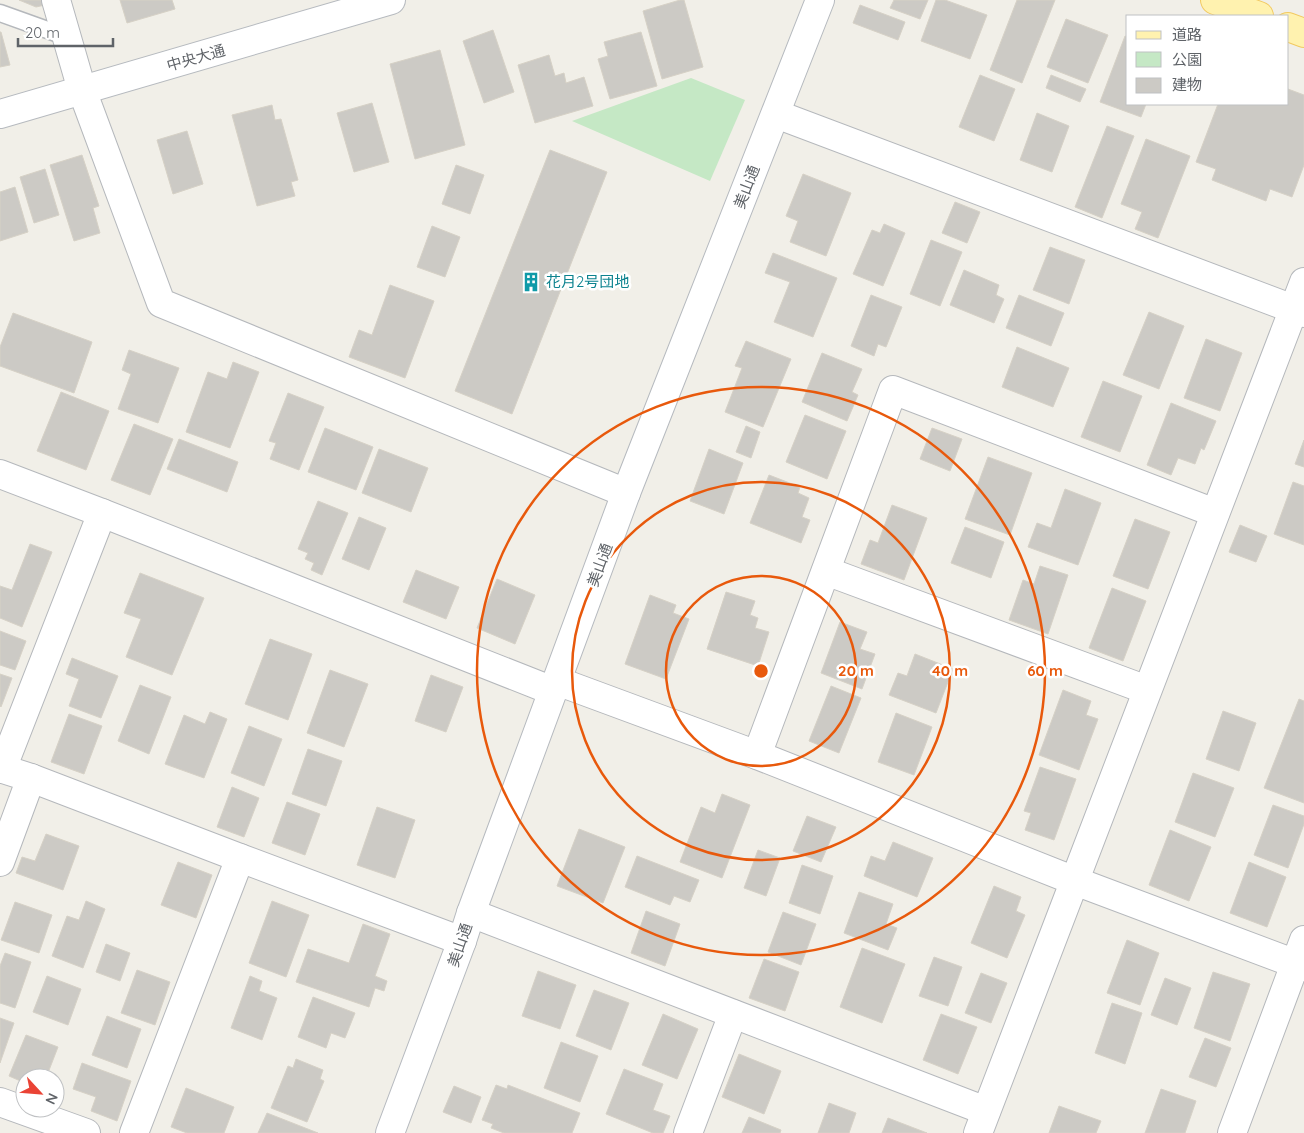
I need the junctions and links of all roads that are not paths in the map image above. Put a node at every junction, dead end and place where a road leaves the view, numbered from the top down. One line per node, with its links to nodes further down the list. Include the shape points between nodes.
1 (56, 0): 9 (street)
2 (392, 0): 10 (street, 中央大通)
3 (820, 0): 12 (street, 美山通)
4 (1214, 0): 6 (main road)
5 (0, 13): 9 (lane)
6 (1256, 15)
7 (1289, 27): 8 (main road)
8 (1304, 33)
9 (67, 37): 10 (street)
10 (82, 90): 11 (street, 中央大通); 16 (street, via 161,303)
11 (0, 114)
12 (776, 114): 14 (street); 16 (street, 美山通)
13 (1304, 282): 14 (street)
14 (1299, 310): 18 (street)
15 (0, 474): 17 (street)
16 (626, 493): 20 (street, 美山通)
17 (102, 512): 20 (street); 23 (street)
18 (1215, 513): 19 (street, via 893,390); 21 (street)
19 (826, 571): 21 (street); 22 (street)
20 (555, 686): 22 (street); 28 (street, 美山通)
21 (1147, 690): 27 (street)
22 (757, 755): 27 (street)
23 (1, 768): 24 (street)
24 (31, 778): 25 (street); 26 (street)
25 (240, 858): 29 (street); 35 (street)
26 (0, 862)
27 (1074, 881): 30 (street); 33 (street)
28 (471, 913): 29 (street, 美山通); 31 (street)
29 (462, 941): 36 (street, 美山通)
30 (1301, 957): 38 (street)
31 (734, 1014): 33 (street); 37 (street)
32 (0, 1102): 34 (street)
33 (982, 1122)
34 (86, 1133)
35 (134, 1133)
36 (390, 1133)
37 (688, 1133)
38 (1232, 1133)

